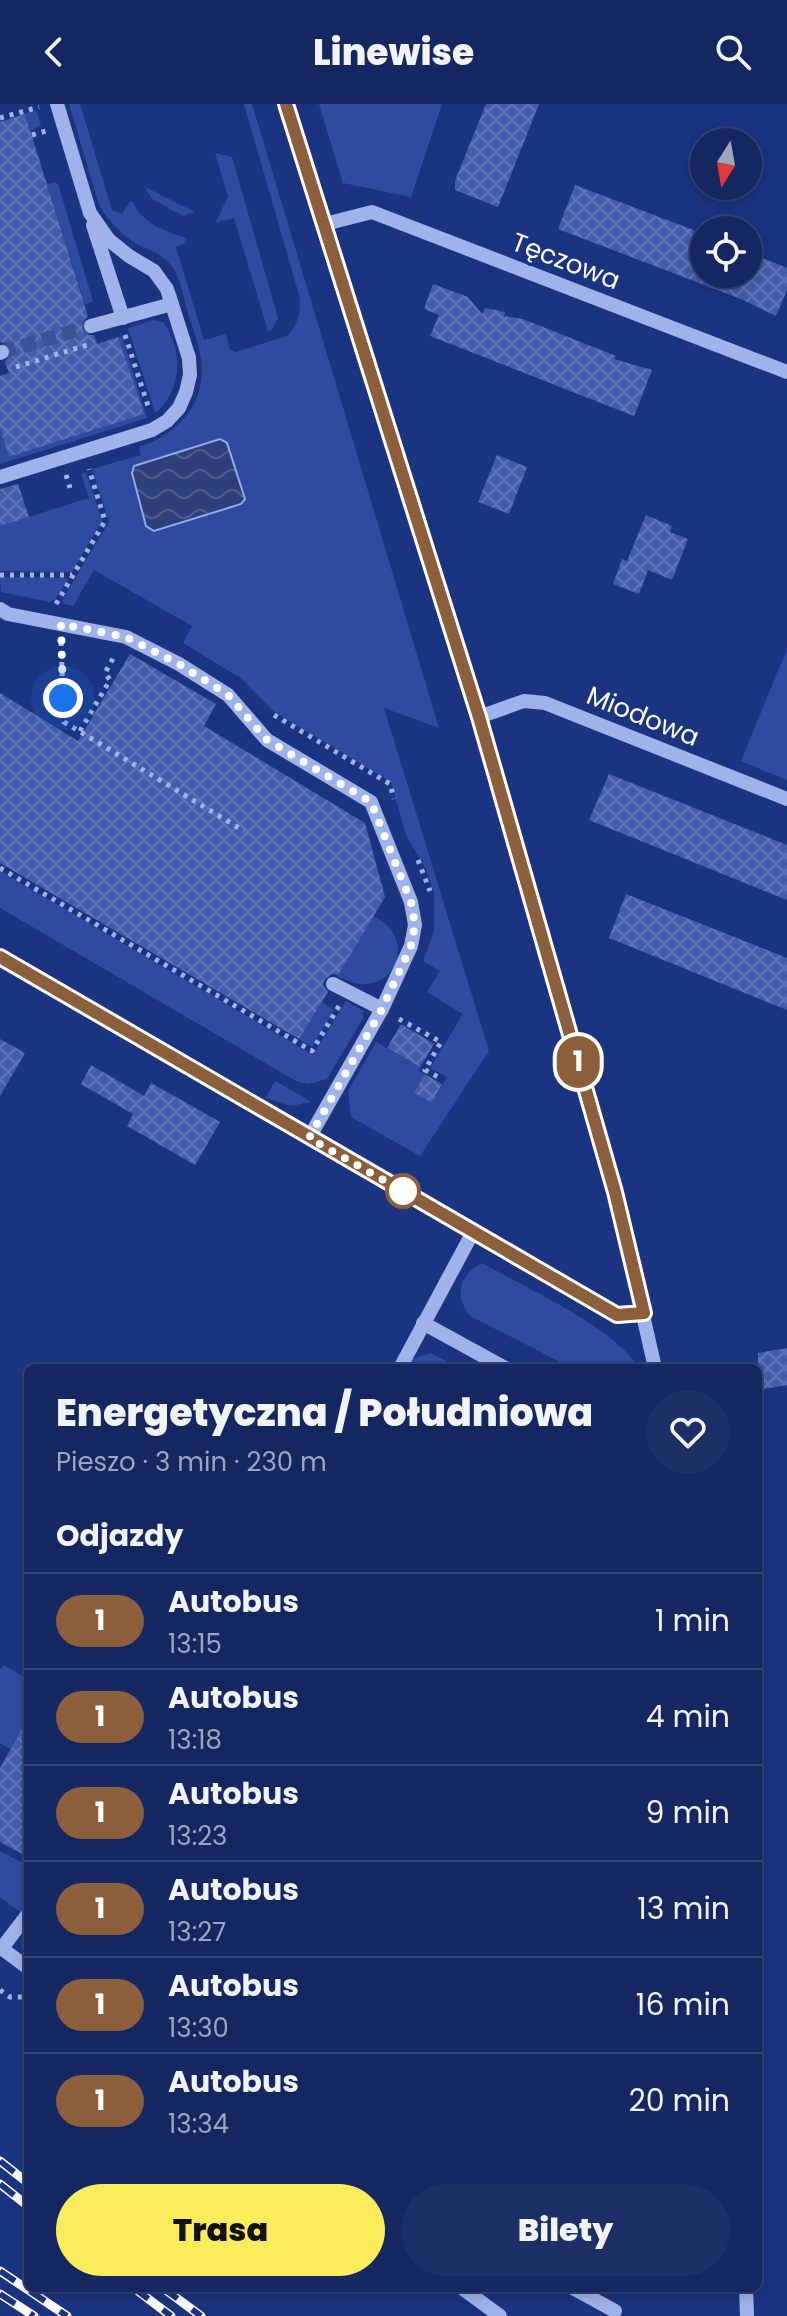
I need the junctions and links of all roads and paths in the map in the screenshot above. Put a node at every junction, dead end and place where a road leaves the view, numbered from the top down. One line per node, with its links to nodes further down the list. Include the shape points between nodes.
1 (57, 104): 7 (street)
2 (286, 104): 8 (street)
3 (40, 106): 4 (path)
4 (0, 118)
5 (47, 130): 6 (path)
6 (32, 135)
7 (90, 213): 9 (street, via 109,240 154,271); 10 (street)
8 (325, 224): 12 (street, Tęczowa, via 372,212); 20 (street)
9 (172, 304): 10 (street); 13 (street, via 190,375 179,408 167,421)
10 (123, 318): 11 (street)
11 (91, 326)
12 (787, 372)
13 (0, 477)
14 (0, 575): 15 (path)
15 (73, 575)
16 (60, 605): 18 (path)
17 (0, 609): 18 (street)
18 (61, 624): 19 (street); 21 (path, via 64,722)
19 (126, 637): 21 (path, via 105,673 110,680); 28 (street, via 228,695 267,740 371,802 415,925)
20 (479, 717): 22 (street, Miodowa, via 524,701 545,703); 32 (street, via 615,1192)
21 (80, 731): 23 (path)
22 (787, 799)
23 (244, 831)
24 (0, 868): 27 (path, via 312,1051)
25 (0, 957): 30 (street)
26 (333, 984): 27 (street)
27 (348, 991): 28 (street)
28 (382, 1009): 29 (path, via 441,1042 425,1070); 30 (street)
29 (442, 1079)
30 (309, 1138): 31 (street)
31 (473, 1232): 32 (street, via 617,1315); 33 (street)
32 (644, 1313): 38 (street)
33 (423, 1323): 34 (street); 35 (street)
34 (478, 1353): 36 (street); 37 (street)
35 (402, 1364)
36 (472, 1364)
37 (494, 1364)
38 (654, 1364)
39 (24, 1919): 40 (street)
40 (1, 1948): 41 (street)
41 (24, 1965)
42 (0, 1990): 43 (path)
43 (24, 1997)
44 (467, 2292): 48 (street)
45 (580, 2292): 47 (street)
46 (746, 2292): 49 (street)
47 (615, 2311)
48 (500, 2316)
49 (747, 2316)

